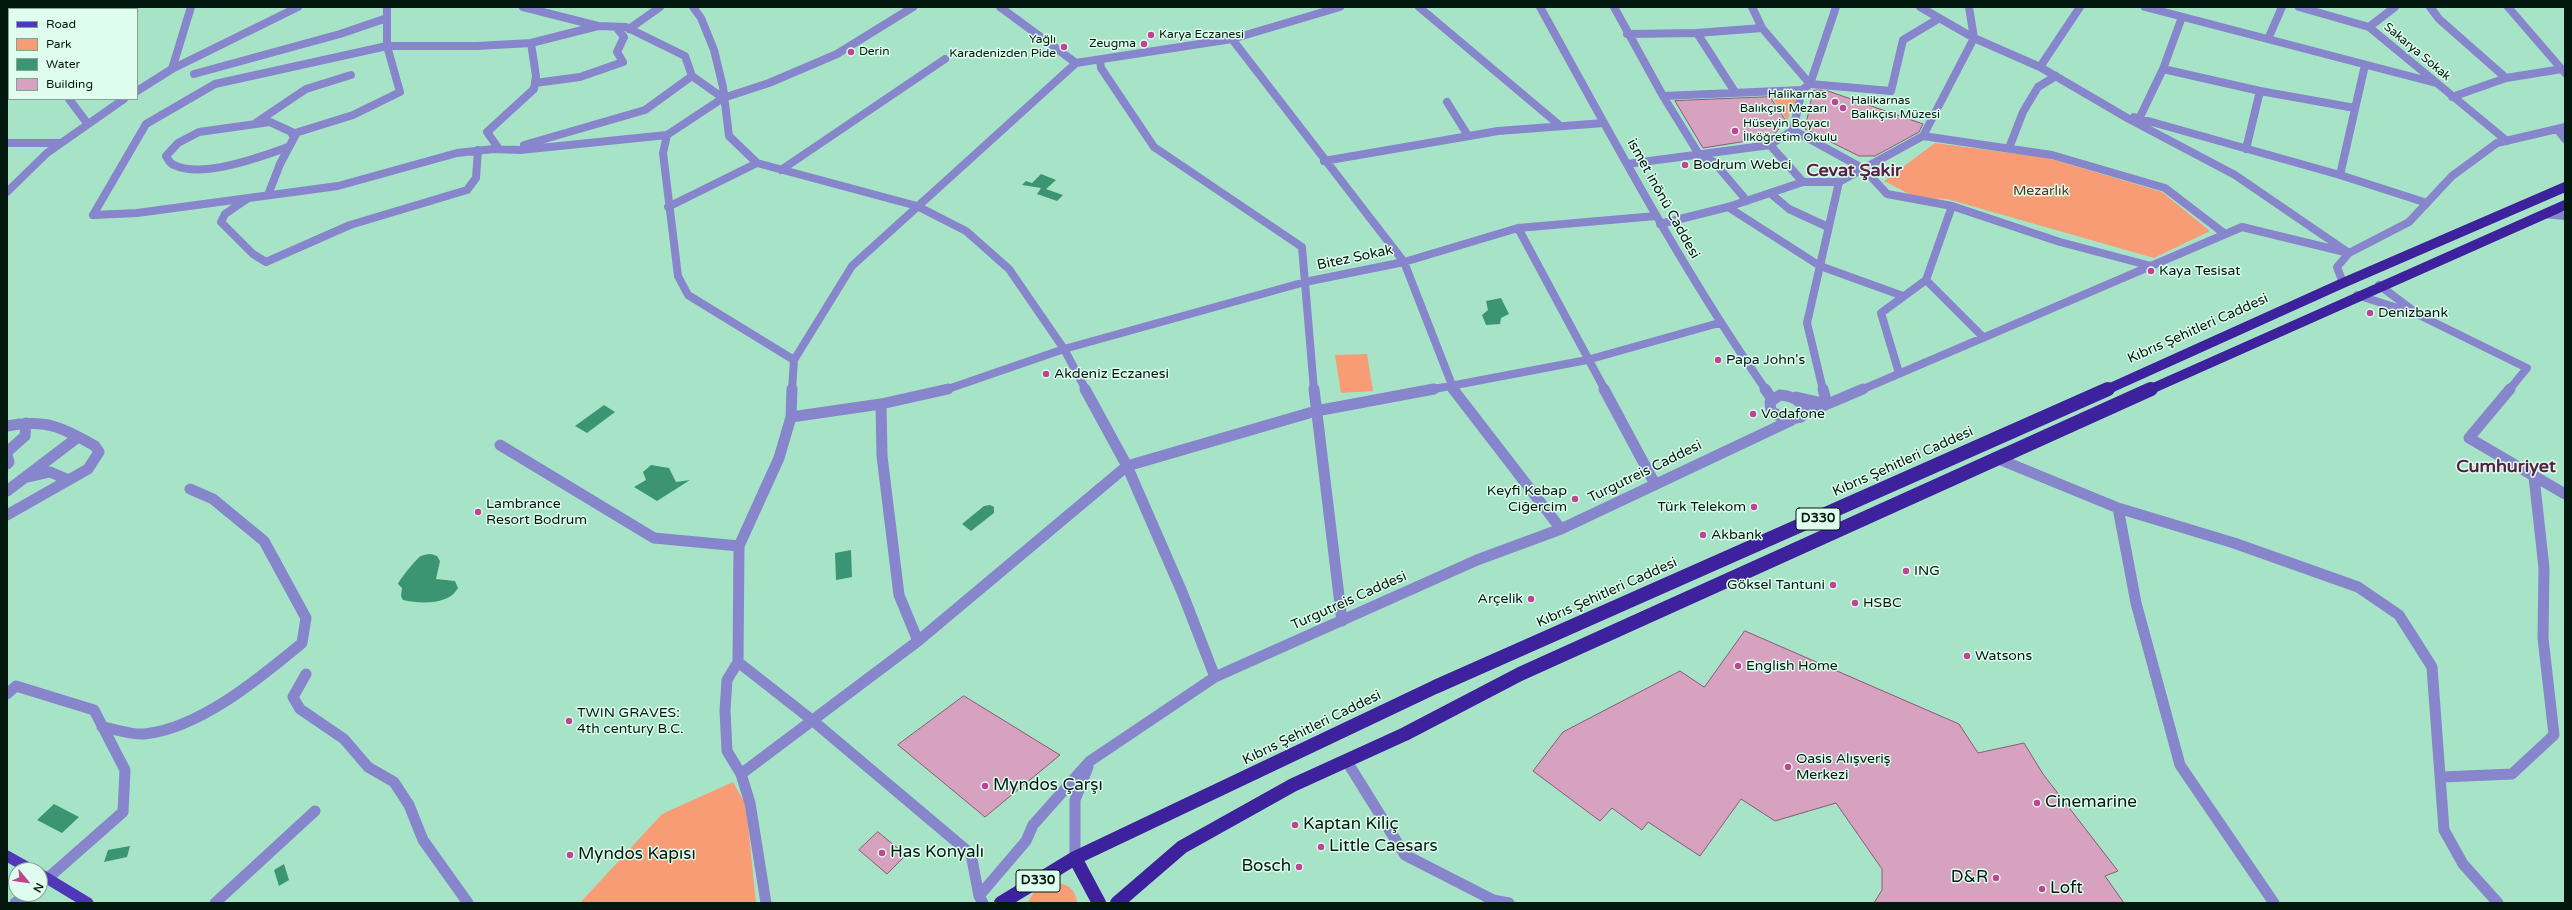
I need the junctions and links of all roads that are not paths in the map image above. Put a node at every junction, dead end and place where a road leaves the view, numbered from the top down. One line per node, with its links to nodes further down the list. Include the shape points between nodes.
1 (191, 7): 45 (street)
2 (298, 7): 45 (street)
3 (387, 7): 26 (street)
4 (523, 7): 28 (street)
5 (693, 7): 62 (street, via 699,13 713,42)
6 (913, 7): 62 (street, via 837,54 769,83)
7 (1000, 7): 42 (street)
8 (1340, 7): 24 (street)
9 (1419, 7): 72 (street)
10 (1540, 7): 70 (street, ismet inönü Caddesi)
11 (1614, 7): 34 (street)
12 (1752, 7): 32 (street)
13 (1836, 7): 55 (street)
14 (1920, 7): 27 (street)
15 (1969, 7): 35 (street)
16 (2080, 7): 44 (street)
17 (2145, 7): 25 (street)
18 (2282, 7): 37 (street)
19 (2298, 7): 30 (street, Sakarya Sokak)
20 (2395, 7): 30 (street)
21 (2430, 7): 51 (street, via 2439,19)
22 (2508, 7): 47 (street)
23 (656, 8): 31 (street)
24 (1315, 10): 36 (street)
25 (2182, 17): 37 (street); 46 (street)
26 (387, 18): 39 (street); 54 (street, via 340,34 194,74)
27 (1938, 19): 35 (street); 55 (street, via 1903,40 1890,91)
28 (598, 26): 29 (street); 38 (street)
29 (616, 27): 31 (street); 52 (street, via 625,40 617,52 623,62 591,75 564,82)
30 (2369, 27): 53 (street, Sakarya Sokak)
31 (629, 28): 49 (street, via 685,56)
32 (1762, 28): 33 (street); 55 (street)
33 (1697, 33): 34 (street); 58 (street)
34 (1627, 34): 60 (street)
35 (1974, 38): 44 (street); 78 (street)
36 (1232, 39): 41 (street); 91 (street)
37 (2268, 40): 43 (street)
38 (532, 43): 39 (street); 52 (street)
39 (387, 46): 54 (street); 75 (street, via 400,92 353,115)
40 (946, 58): 95 (street)
41 (1100, 61): 42 (street); 122 (street, via 1101,68 1154,147 1302,247)
42 (1076, 63): 107 (street)
43 (2365, 65): 53 (street); 66 (street)
44 (2040, 67): 50 (street)
45 (172, 68): 56 (street)
46 (2163, 69): 59 (street); 68 (street)
47 (2564, 71): 51 (street)
48 (351, 75): 71 (street, via 306,89)
49 (692, 76): 62 (street); 89 (street, via 645,110)
50 (2056, 76): 67 (street); 85 (street, via 2038,87 2023,112)
51 (2506, 78): 61 (street)
52 (535, 83): 86 (street, via 534,89 487,132)
53 (2436, 83): 61 (street, Sakarya Sokak)
54 (215, 84): 103 (street, via 146,124 93,214 137,212)
55 (1810, 84): 57 (street)
56 (138, 90)
57 (1802, 90): 58 (street); 74 (street)
58 (1734, 92): 60 (street)
59 (2260, 92): 66 (street); 87 (street)
60 (1663, 96): 90 (street)
61 (2452, 97): 80 (street, Sakarya Sokak)
62 (723, 98): 77 (street); 92 (street, via 727,109 729,136)
63 (70, 100): 69 (street)
64 (122, 100): 69 (street)
65 (1447, 102): 76 (street)
66 (2355, 108): 96 (street)
67 (2117, 113): 68 (street); 117 (street, via 2235,175)
68 (2139, 119): 87 (street)
69 (87, 123): 82 (street)
70 (1604, 123): 72 (street); 93 (street, ismet inönü Caddesi)
71 (254, 124): 75 (street, via 270,122); 84 (street, via 199,132 178,143 166,156 167,162 182,170 195,170 262,157)
72 (1558, 124): 76 (street)
73 (2561, 128): 79 (street); 80 (street)
74 (1793, 130): 83 (street); 94 (street)
75 (292, 134): 84 (street, via 296,134)
76 (1467, 134): 91 (street)
77 (667, 135): 89 (street); 109 (street, via 663,153)
78 (1923, 136): 85 (street); 94 (street)
79 (2565, 140)
80 (2507, 141): 105 (street, via 2497,144 2452,176)
81 (7, 143): 82 (street)
82 (62, 143): 100 (street)
83 (1770, 145): 90 (street); 97 (street)
84 (288, 147): 102 (street, via 279,163)
85 (2009, 148): 116 (street, via 2052,155 2165,188)
86 (499, 149): 88 (street); 89 (street)
87 (2246, 149): 96 (street)
88 (478, 150): 102 (street, via 457,153 338,186); 103 (street, via 476,178 467,190 350,225 266,262 253,254 221,222 225,214)
89 (509, 150)
90 (1700, 156): 93 (street); 104 (street, via 1714,162)
91 (1324, 161): 118 (street)
92 (757, 163): 95 (street); 109 (street)
93 (1627, 164): 113 (street, ismet inönü Caddesi)
94 (1864, 169): 98 (street); 108 (street, via 1887,194)
95 (781, 170): 107 (street)
96 (2340, 176): 105 (street)
97 (1803, 182): 98 (street, Bitez Sokak); 101 (street, Bitez Sokak)
98 (1839, 182): 114 (street)
99 (2565, 186): 123 (highway, Kıbrıs Şehitleri Caddesi / D330)
100 (7, 192)
101 (1770, 193): 104 (street, Bitez Sokak); 114 (street, via 1789,209)
102 (268, 196): 103 (street)
103 (248, 198)
104 (1747, 201): 110 (street, Bitez Sokak)
105 (2427, 203): 117 (street, via 2409,222)
106 (2565, 205): 111 (highway, D330)
107 (917, 206): 130 (street, via 966,231 1008,269); 131 (street, via 852,266)
108 (1952, 206): 120 (street, via 2060,242); 121 (street)
109 (668, 207): 131 (street, via 678,276 688,295)
110 (1728, 207): 113 (street, Bitez Sokak); 119 (street)
111 (2544, 214): 112 (street); 124 (highway, D330)
112 (2565, 216)
113 (1658, 220): 115 (street, Bitez Sokak); 128 (street, ismet inönü Caddesi)
114 (1828, 227): 119 (street)
115 (1518, 228): 118 (street, Bitez Sokak); 132 (street)
116 (2225, 234): 117 (street, via 2242,227); 120 (street)
117 (2349, 253): 123 (street, via 2337,267)
118 (1404, 262): 122 (street, Bitez Sokak); 135 (street)
119 (1820, 266): 126 (street); 139 (street, via 1807,323)
120 (2151, 266): 129 (street)
121 (1926, 280): 126 (street); 129 (street)
122 (1305, 282): 130 (street, Bitez Sokak); 140 (street)
123 (2343, 283): 180 (highway, Kıbrıs Şehitleri Caddesi / D330, via 1435,688)
124 (2379, 286): 125 (highway, D330); 127 (street)
125 (2357, 295): 127 (street); 152 (highway, D330)
126 (1904, 296): 133 (street, via 1881,313)
127 (2419, 315): 155 (street, via 2527,368 2469,438)
128 (1719, 323): 132 (street); 134 (street, ismet inönü Caddesi)
129 (1983, 338): 133 (street)
130 (1064, 349): 138 (street, Bitez Sokak, via 944,390); 154 (street)
131 (794, 360): 143 (street)
132 (1587, 360): 135 (street); 158 (street)
133 (1899, 373): 139 (street)
134 (1758, 380): 136 (street); 137 (street, ismet inönü Caddesi)
135 (1451, 386): 140 (street); 164 (street)
136 (1789, 396): 137 (street); 139 (street); 141 (street, via 1801,402)
137 (1772, 399): 142 (street, via 1770,406)
138 (881, 404): 143 (street, Bitez Sokak); 167 (street, via 882,456 899,595)
139 (1827, 404): 141 (street)
140 (1316, 411): 154 (street); 166 (street)
141 (1804, 414): 144 (street)
142 (1775, 415): 144 (street); 147 (street)
143 (791, 417): 165 (street, via 779,458)
144 (1792, 420): 147 (street, Turgutreis Caddesi)
145 (26, 422): 146 (street); 148 (street, via 43,421 56,424); 150 (street, via 25,436)
146 (7, 426)
147 (1774, 428): 158 (street, Turgutreis Caddesi)
148 (78, 437): 156 (street); 157 (street, via 95,446 99,452 88,469)
149 (500, 445): 165 (street, via 654,538)
150 (7, 452)
151 (7, 456): 153 (street)
152 (1996, 458): 162 (street); 174 (highway, D330, via 1520,674 1405,734)
153 (7, 464)
154 (1127, 466): 167 (street); 170 (street, via 1182,592)
155 (2534, 477): 161 (street); 177 (street, via 2544,568 2543,638 2554,735 2512,774)
156 (24, 478): 157 (street, via 50,472); 160 (street)
157 (69, 480): 163 (street)
158 (1655, 484): 164 (street, Turgutreis Caddesi)
159 (190, 490): 173 (street, via 213,499 264,541 306,618 302,643 265,674 174,728 143,734)
160 (7, 491)
161 (2565, 494)
162 (2118, 508): 177 (street, via 2234,543 2358,586 2399,615 2432,667); 193 (street, via 2136,603 2180,765)
163 (7, 515)
164 (1561, 529): 166 (street, Turgutreis Caddesi, via 1477,560)
165 (740, 546): 168 (street)
166 (1342, 621): 170 (street, Turgutreis Caddesi)
167 (918, 641): 172 (street)
168 (738, 662): 172 (street); 176 (street, via 727,680 725,710 727,751)
169 (306, 674): 187 (street, via 293,697 300,709 344,739 368,767 394,782 410,806 423,840)
170 (1215, 677): 175 (street, Turgutreis Caddesi)
171 (7, 694): 173 (street, via 16,686 94,710)
172 (812, 720): 176 (street); 184 (street, via 971,854)
173 (102, 727): 182 (street, via 125,770 123,812)
174 (1346, 760): 191 (highway, D330, via 1294,785 1182,847); 192 (street, via 1405,855 1493,900)
175 (1090, 761): 180 (street, via 1075,800); 184 (street, Turgutreis Caddesi, via 1033,825 1026,841)
176 (741, 774): 188 (street, via 750,803)
177 (2442, 777): 194 (street, via 2444,830 2463,864)
178 (315, 810): 186 (street)
179 (7, 856): 181 (main road)
180 (1074, 858): 189 (highway, Kıbrıs Şehitleri Caddesi / D330); 190 (highway)
181 (18, 862)
182 (48, 875)
183 (48, 882): 185 (main road)
184 (981, 899)
185 (88, 903)
186 (215, 903)
187 (468, 903)
188 (766, 903)
189 (1001, 903)
190 (1099, 903)
191 (1117, 903)
192 (1509, 903)
193 (2274, 903)
194 (2498, 903)

